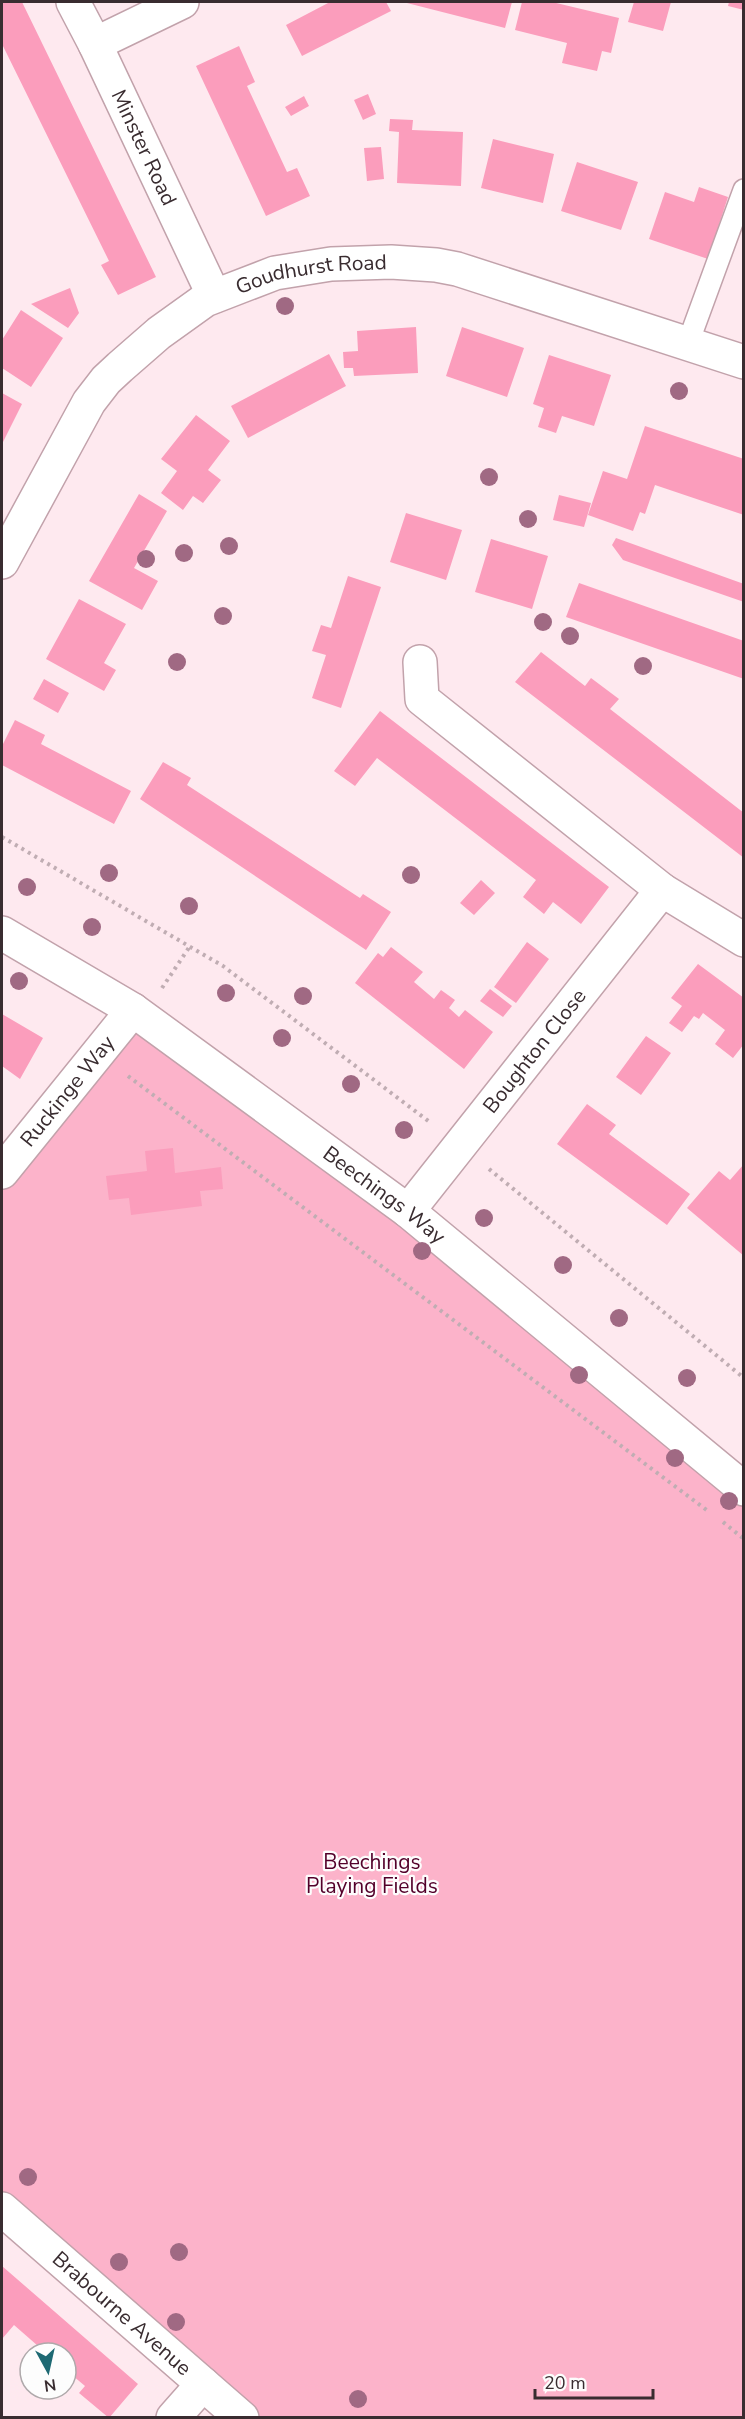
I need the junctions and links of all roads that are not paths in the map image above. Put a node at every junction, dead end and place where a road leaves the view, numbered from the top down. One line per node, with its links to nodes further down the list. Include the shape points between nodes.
1 (73, 2): 3 (street, Minster Road)
2 (182, 2): 3 (street)
3 (95, 44): 5 (street, Minster Road)
4 (744, 190): 6 (lane)
5 (213, 296): 6 (street, Goudhurst Road, via 262,277 313,266 391,262 436,265 495,280); 8 (street, Goudhurst Road, via 159,333 106,380 55,462)
6 (688, 343): 7 (street, Goudhurst Road)
7 (744, 362)
8 (2, 562)
9 (420, 662): 10 (street, via 422,699)
10 (662, 890): 12 (street); 15 (street, Boughton Close)
11 (2, 933): 13 (street, Beechings Way)
12 (744, 940)
13 (138, 1014): 14 (street, Ruckinge Way, via 98,1053); 15 (street, Beechings Way)
14 (2, 1172)
15 (408, 1211): 16 (street, Beechings Way)
16 (744, 1489)
17 (2, 2209): 18 (street, Brabourne Avenue)
18 (203, 2384): 19 (street); 20 (street, Brabourne Avenue)
19 (173, 2418)
20 (242, 2418)

